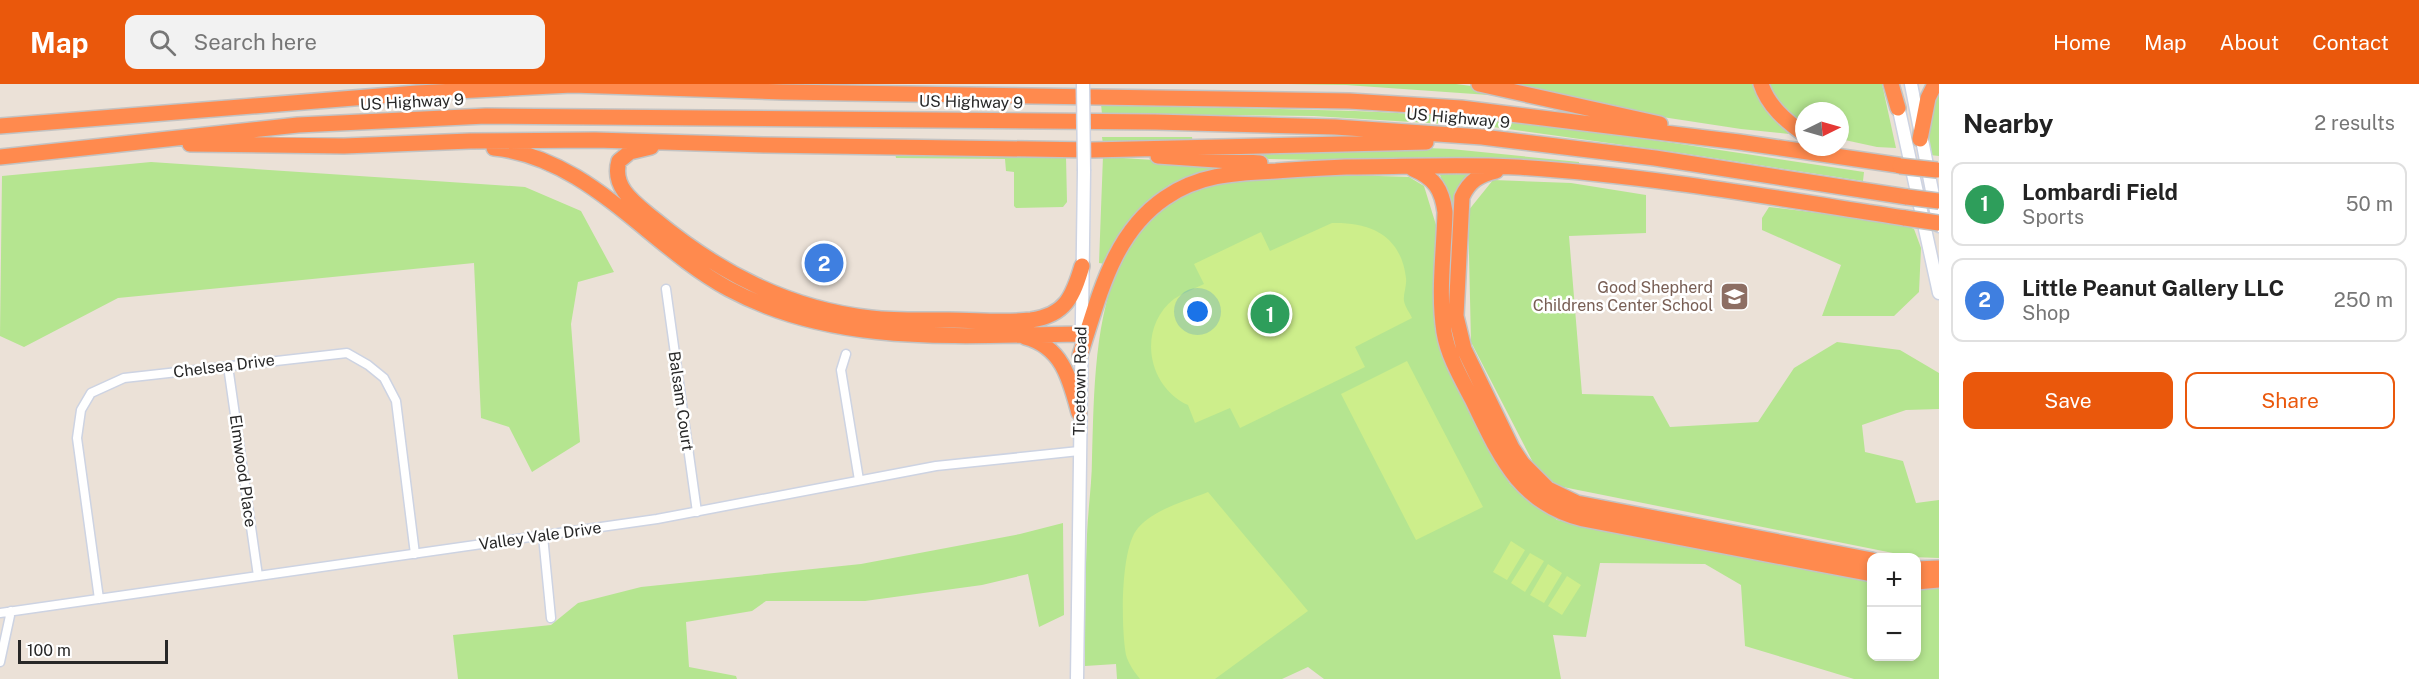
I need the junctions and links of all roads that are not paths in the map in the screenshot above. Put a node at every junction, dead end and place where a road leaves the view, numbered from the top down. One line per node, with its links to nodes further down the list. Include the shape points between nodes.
1 (583, 84): 8 (highway)
2 (1083, 84): 28 (street, Ticetown Road, bridge)
3 (1479, 84): 15 (highway)
4 (1761, 84): 11 (highway, via 1765,95)
5 (1893, 84): 9 (highway)
6 (1911, 84): 13 (street)
7 (1935, 84): 13 (highway, via 1928,98)
8 (572, 85): 10 (highway, US Highway 9, via 417,93); 15 (highway, US Highway 9, via 1349,101 1461,108)
9 (1898, 108): 30 (street)
10 (0, 126)
11 (1795, 127)
12 (1482, 137): 16 (highway, US Highway 9, via 1335,127 1155,122 509,116 298,125); 18 (highway, via 1430,142); 26 (highway, US Highway 9, bridge, via 1655,158)
13 (1920, 139): 27 (street)
14 (691, 142): 17 (highway, via 470,141); 18 (highway); 28 (highway, via 642,148 623,156 617,168 621,187 635,203 704,257 759,288 806,305 885,319 1031,320 1051,316 1065,304)
15 (1739, 142): 21 (highway, US Highway 9)
16 (103, 144): 17 (highway); 20 (highway, US Highway 9)
17 (401, 145): 32 (highway, via 501,149 547,162 595,188 707,276 745,297 800,318 841,328 891,333)
18 (1091, 150): 25 (highway)
19 (1849, 154): 21 (highway)
20 (0, 157)
21 (1858, 158): 24 (highway, US Highway 9, bridge, via 1900,166)
22 (1408, 167): 23 (highway); 25 (highway); 45 (highway, via 1429,177 1442,195 1442,316 1450,354 1501,458 1528,491 1554,509 1582,519)
23 (1513, 167): 27 (highway, bridge, via 1671,182); 42 (highway, via 1481,175 1470,183 1462,197 1456,316 1470,365 1512,448 1532,475 1560,496 1588,506)
24 (1937, 167)
25 (1320, 168): 34 (highway, via 1216,175 1173,192 1154,205 1139,219 1115,255)
26 (1939, 201)
27 (1939, 225)
28 (1082, 266): 31 (street, Ticetown Road)
29 (666, 290): 39 (street, Balsam Court)
30 (1939, 293)
31 (1081, 334): 32 (highway); 34 (street, Ticetown Road)
32 (1017, 335): 36 (highway, via 1039,342 1059,358)
33 (846, 354): 38 (street, via 841,370)
34 (1080, 355): 36 (street, Ticetown Road)
35 (228, 366): 41 (street, Chelsea Drive, via 347,353 384,378 396,401); 46 (street, Elmwood Place); 49 (street, Chelsea Drive, via 124,378 91,393 81,410 77,438)
36 (1079, 413): 37 (street, Ticetown Road)
37 (1079, 451): 38 (street, Valley Vale Drive, via 936,466); 54 (street, Ticetown Road)
38 (859, 480): 39 (street, Valley Vale Drive)
39 (697, 512): 40 (street, Valley Vale Drive)
40 (543, 536): 41 (street, Valley Vale Drive); 52 (street)
41 (415, 554): 46 (street, Valley Vale Drive)
42 (1867, 559)
43 (1921, 568): 44 (highway)
44 (1939, 568)
45 (1867, 573)
46 (258, 576): 49 (street, Valley Vale Drive)
47 (1939, 580): 48 (highway)
48 (1921, 582)
49 (99, 599): 50 (street, Valley Vale Drive)
50 (11, 611): 51 (street, Valley Vale Drive); 53 (street)
51 (0, 613)
52 (551, 618)
53 (0, 662)
54 (1077, 679)

